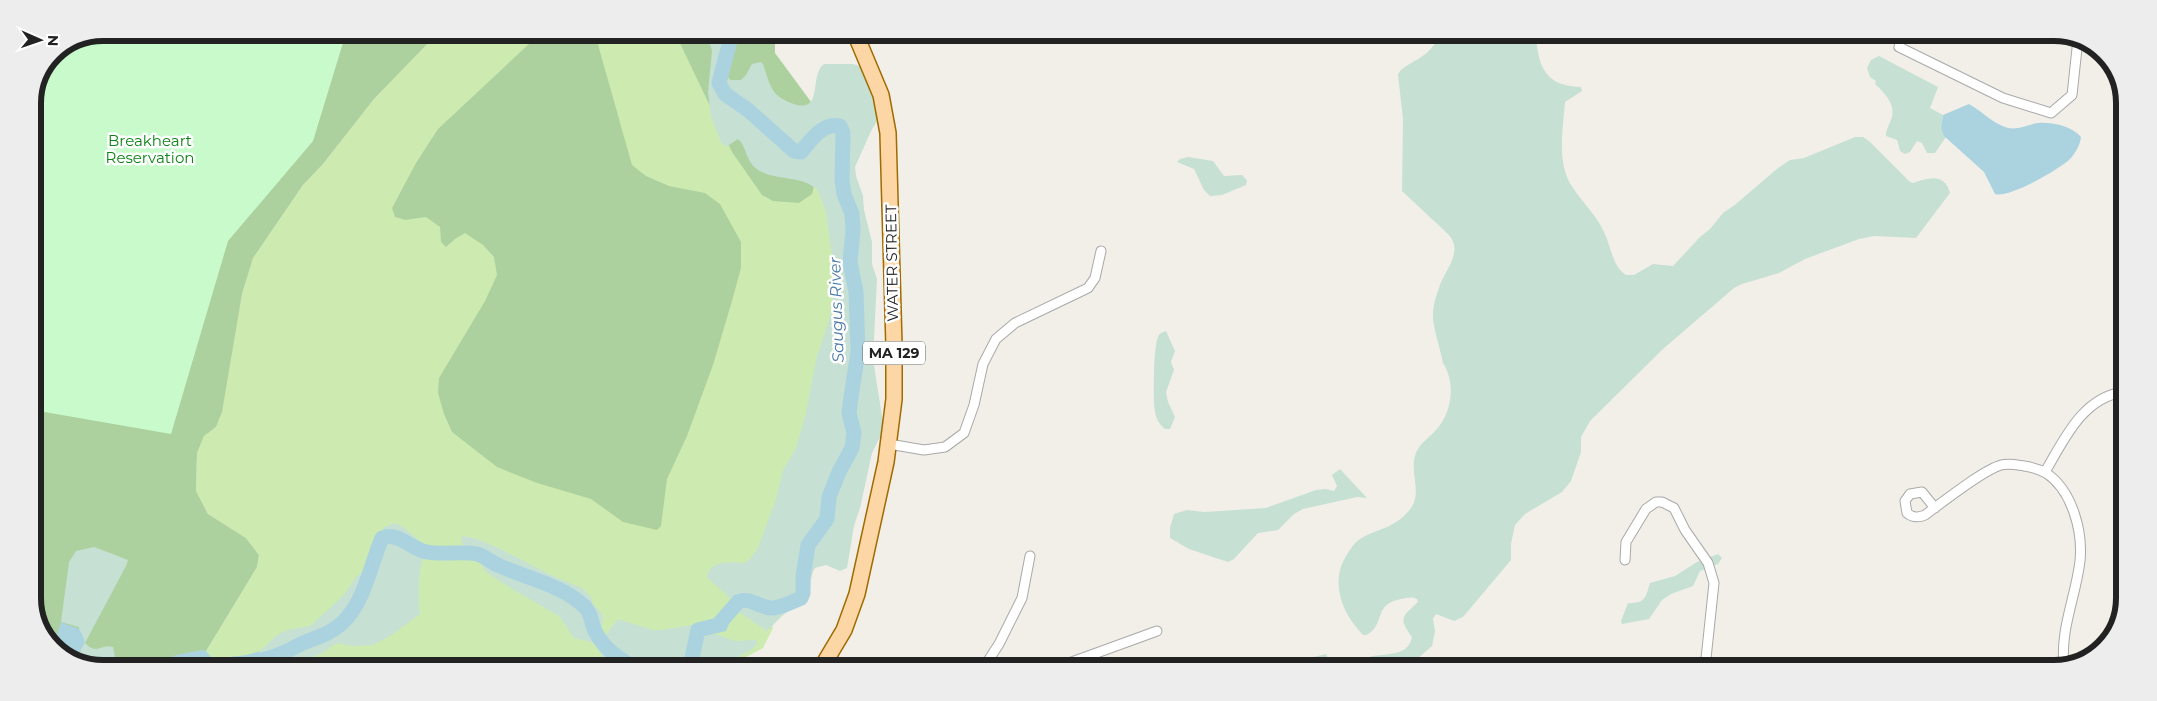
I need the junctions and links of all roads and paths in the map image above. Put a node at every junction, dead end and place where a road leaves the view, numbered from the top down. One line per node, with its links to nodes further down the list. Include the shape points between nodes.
1 (858, 41): 6 (main road, WATER STREET / MA 129, via 881,95 888,133 894,346 894,399)
2 (1900, 41): 3 (street, via 1899,47 2003,98 2051,112 2072,95)
3 (2077, 46)
4 (1101, 251): 6 (street, via 1095,278 1088,288 1015,323 996,339 983,364 964,433 945,446 924,450)
5 (2116, 394): 7 (street, via 2091,406 2072,427)
6 (889, 444): 13 (main road, WATER STREET / MA 129, via 853,607)
7 (2045, 472): 8 (street, via 2026,466 2003,465 1987,472); 12 (street, via 2067,498 2080,542 2078,579 2063,639)
8 (1935, 508)
9 (1030, 556): 14 (street, via 1022,598)
10 (1626, 560): 16 (street, via 1626,542 1646,509 1656,502 1674,508 1708,563 1714,583)
11 (1157, 631): 15 (street)
12 (2064, 659)
13 (826, 660)
14 (989, 660)
15 (1077, 660)
16 (1706, 660)

